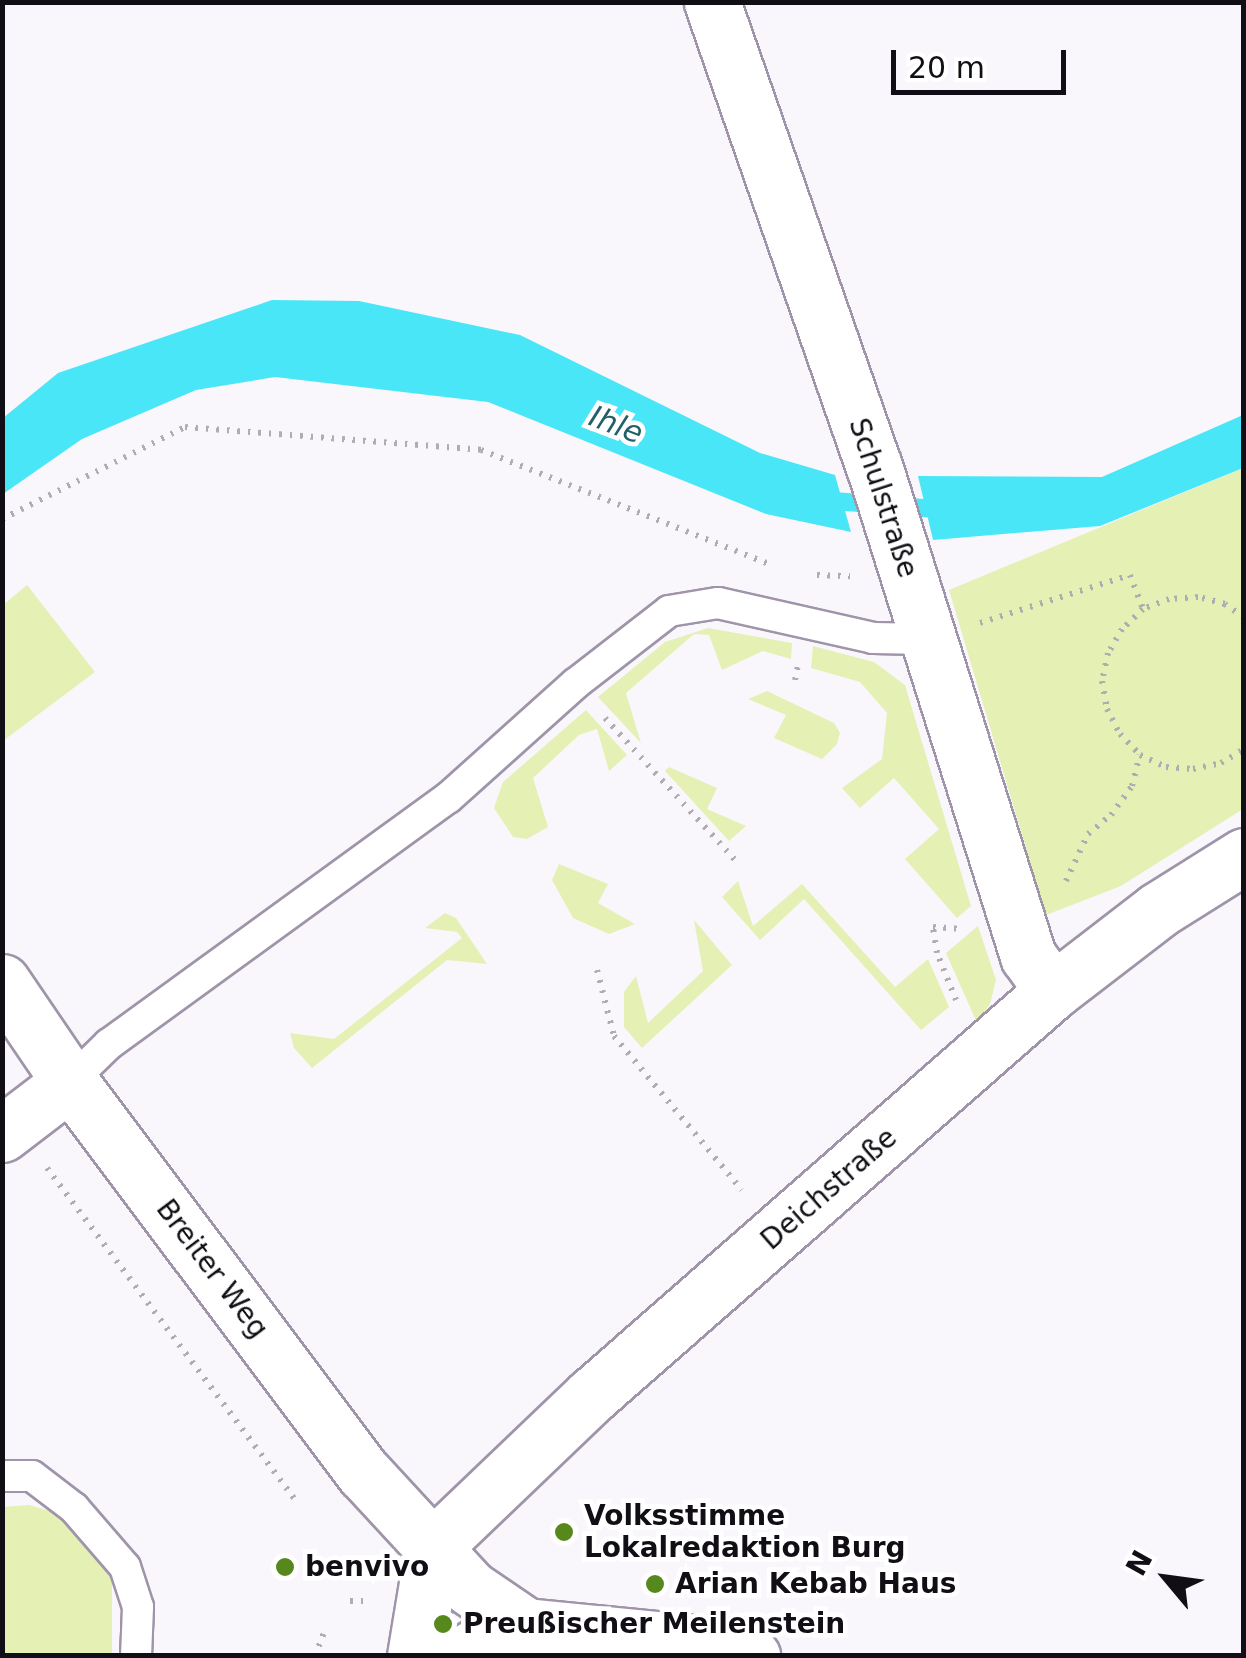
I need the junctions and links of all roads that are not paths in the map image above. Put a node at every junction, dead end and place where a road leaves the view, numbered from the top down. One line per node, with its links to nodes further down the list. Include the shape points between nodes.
1 (712, 2): 2 (street, Schulstraße)
2 (928, 640): 4 (street, Schulstraße, via 1028,956); 6 (lane, via 873,638 718,603 691,605 648,624 448,798 109,1044)
3 (1244, 856): 4 (street, Deichstraße)
4 (1069, 978): 9 (street, Deichstraße, via 590,1396)
5 (2, 982): 6 (street, Breiter Weg)
6 (70, 1082): 7 (street); 9 (street, Breiter Weg, via 364,1473)
7 (23, 1150)
8 (2, 1476): 11 (lane, via 32,1476 74,1508 125,1567 138,1607)
9 (433, 1546): 10 (street, Breiter Weg, via 470,1588); 12 (street)
10 (526, 1626): 13 (street); 14 (street, via 716,1645)
11 (136, 1656)
12 (415, 1656)
13 (460, 1656)
14 (752, 1656)

